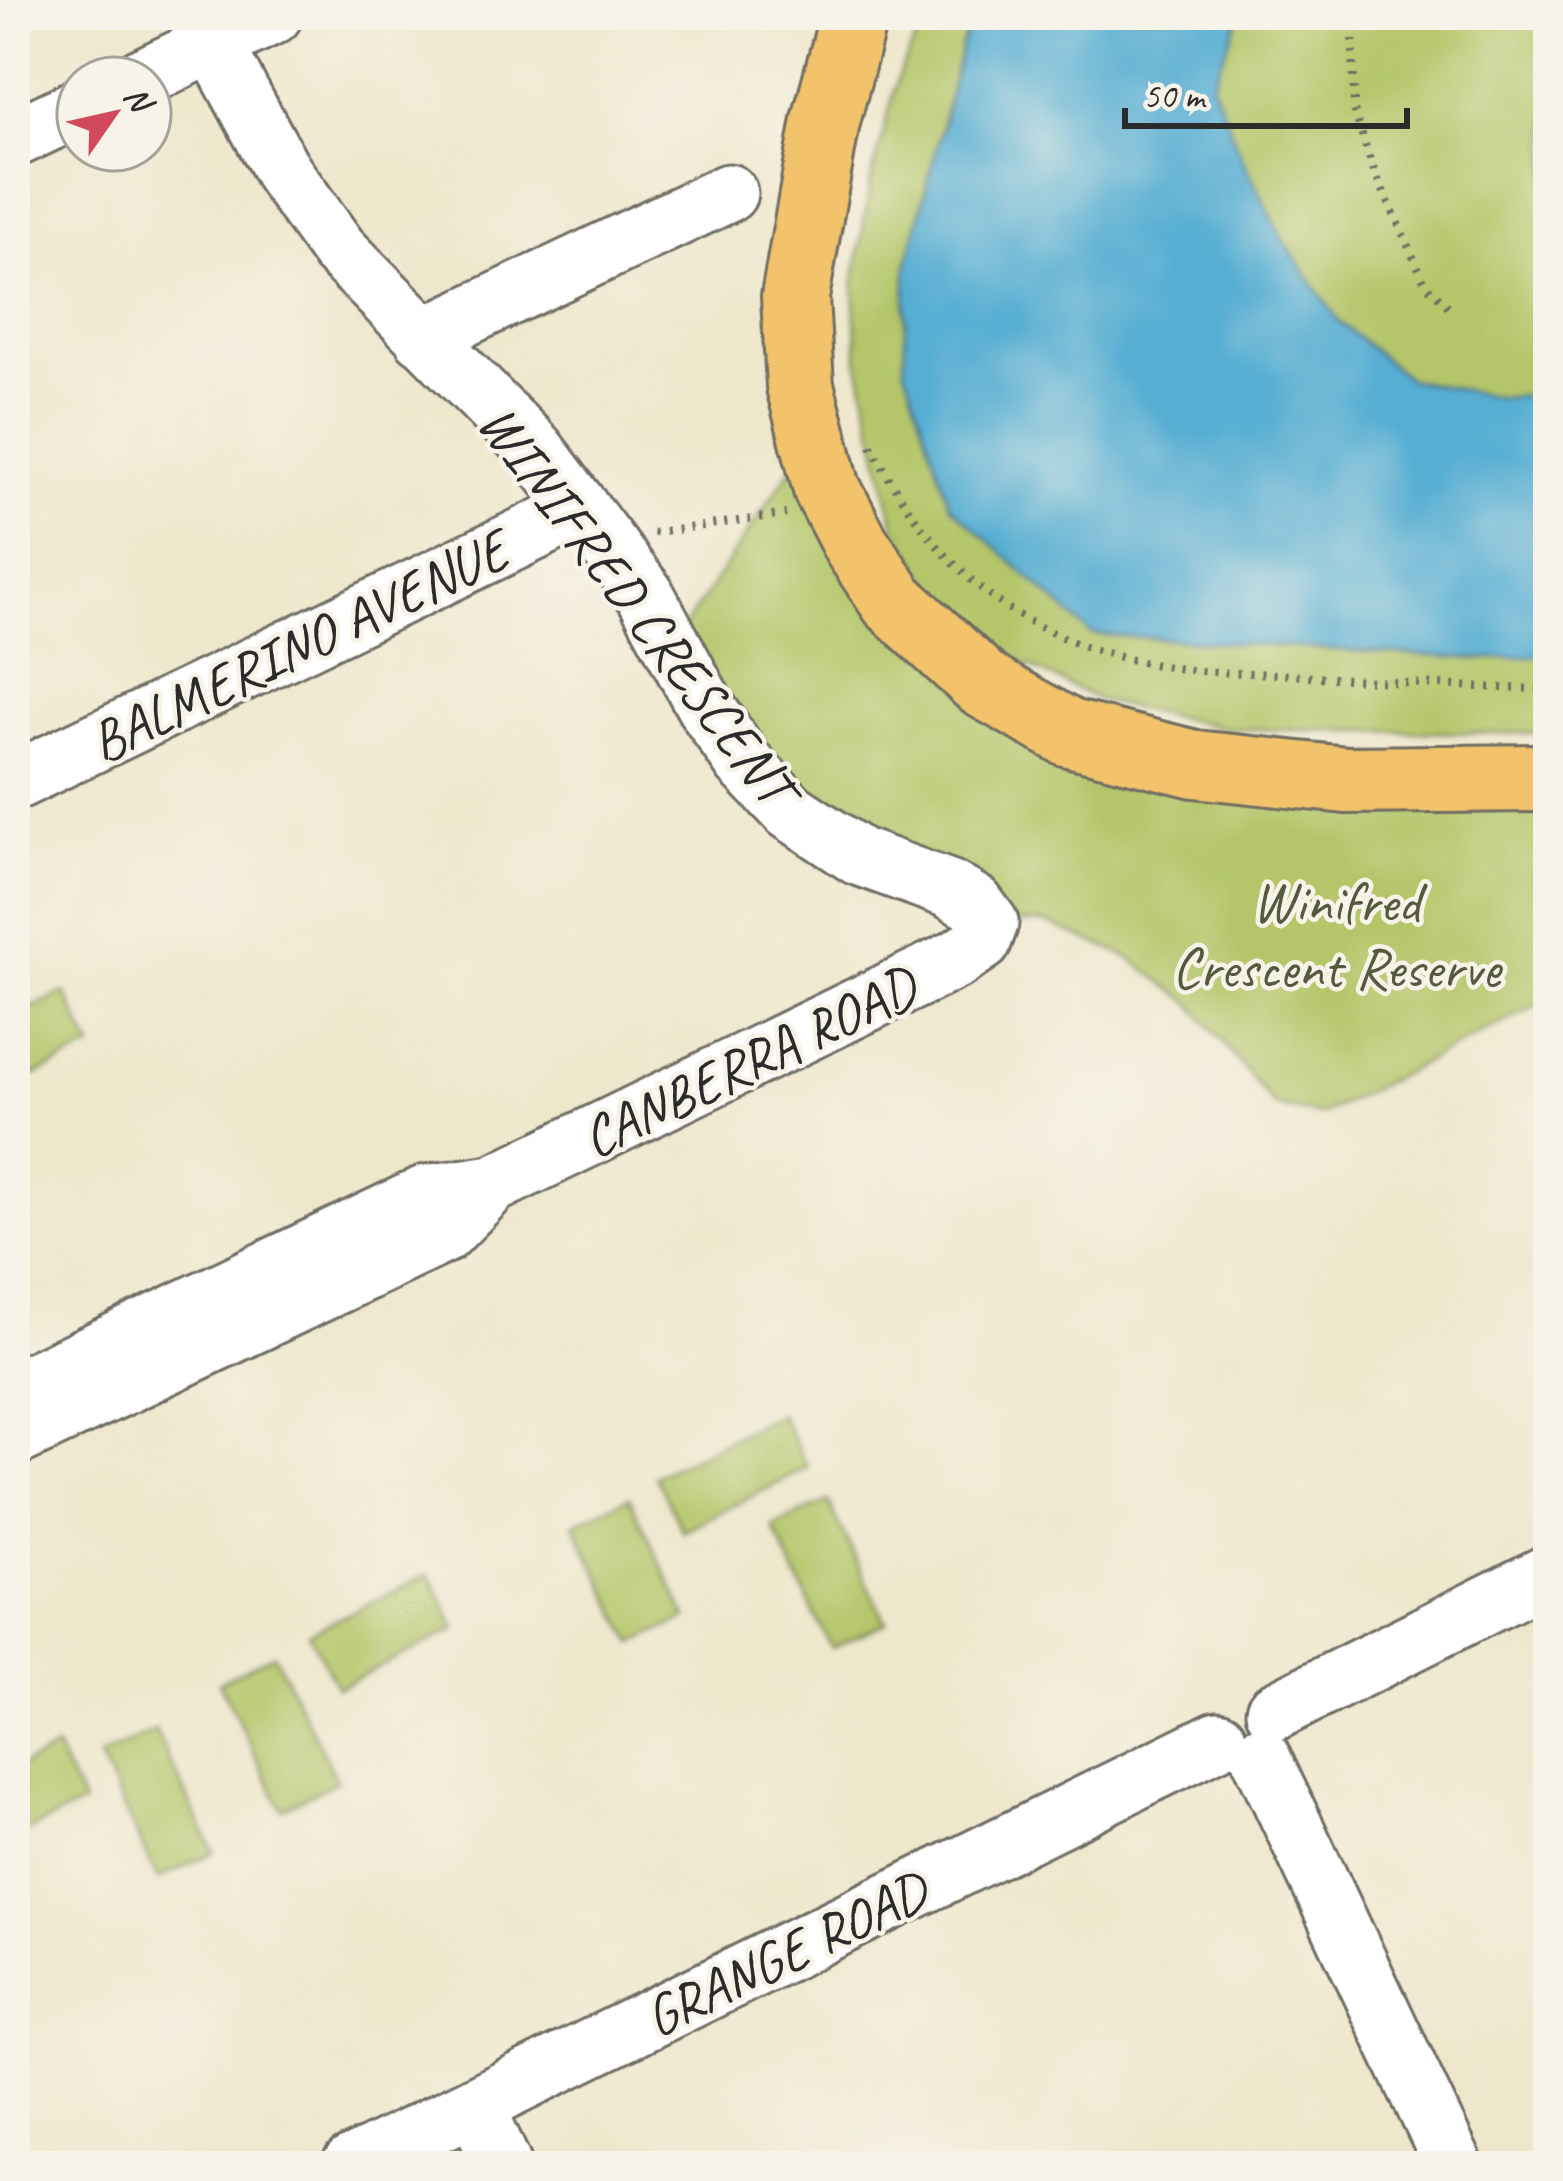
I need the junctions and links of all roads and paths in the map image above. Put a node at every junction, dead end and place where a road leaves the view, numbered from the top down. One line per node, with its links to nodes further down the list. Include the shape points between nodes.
1 (272, 15): 4 (street)
2 (854, 15): 15 (main road, via 795,297 800,386 826,489 893,601 984,685 1069,733 1196,764 1346,780)
3 (1353, 15): 9 (path, via 1354,110 1372,166 1426,286)
4 (205, 29): 5 (street); 10 (street, WINIFRED CRESCENT, via 284,174 324,230)
5 (172, 54)
6 (54, 120): 7 (street)
7 (15, 139)
8 (728, 193): 10 (street)
9 (1454, 312)
10 (424, 337): 13 (street, WINIFRED CRESCENT, via 536,449)
11 (869, 441): 14 (path, via 913,516 952,562 1000,605 1078,644 1185,669)
12 (796, 513): 13 (path, via 656,532)
13 (597, 530): 16 (street, BALMERINO AVENUE); 17 (street, WINIFRED CRESCENT, via 645,594 743,762 790,811 858,856 962,896)
14 (1548, 689)
15 (1548, 778)
16 (15, 781)
17 (989, 923): 18 (street, CANBERRA ROAD, via 982,942 958,959)
18 (493, 1184): 19 (street, CANBERRA ROAD, via 427,1194); 20 (street, CANBERRA ROAD, via 444,1234)
19 (15, 1390)
20 (15, 1437)
21 (1548, 1574): 22 (street, GRANGE ROAD)
22 (1251, 1735): 23 (street, GRANGE ROAD); 26 (street)
23 (475, 2105): 24 (street, GRANGE ROAD); 25 (street)
24 (351, 2166)
25 (503, 2166)
26 (1454, 2166)

